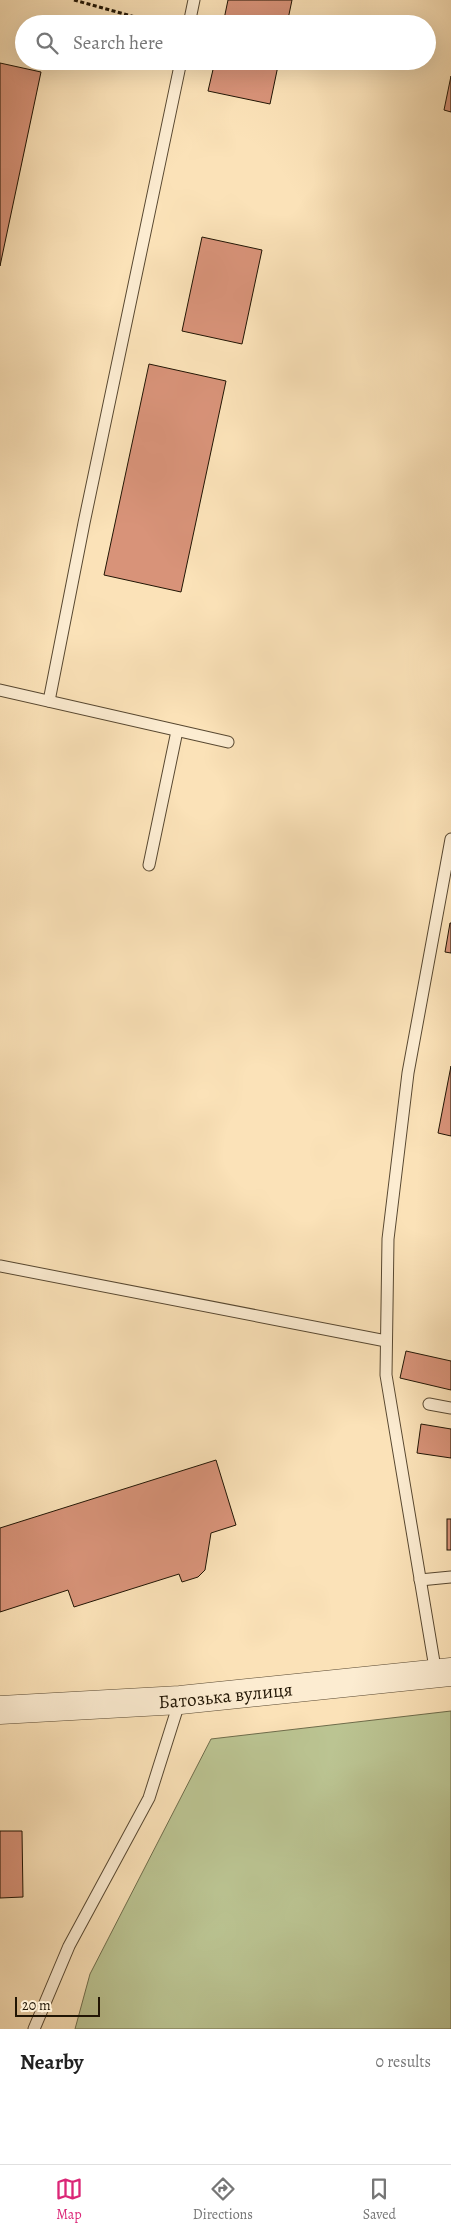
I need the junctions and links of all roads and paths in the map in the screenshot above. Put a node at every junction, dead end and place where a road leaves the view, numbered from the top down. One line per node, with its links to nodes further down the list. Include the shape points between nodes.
1 (74, 0): 3 (path)
2 (194, 0): 4 (lane)
3 (128, 15)
4 (191, 15)
5 (179, 70): 7 (lane)
6 (0, 690): 7 (lane)
7 (49, 701): 8 (lane)
8 (177, 730): 9 (lane); 11 (lane)
9 (228, 742)
10 (451, 839): 13 (lane, via 408,1073 388,1239)
11 (149, 865)
12 (0, 1266): 13 (lane)
13 (386, 1341): 17 (lane, via 386,1375)
14 (429, 1404): 15 (lane)
15 (451, 1408)
16 (451, 1577): 17 (lane)
17 (420, 1580): 18 (lane)
18 (443, 1673): 19 (street, Батозька вулиця)
19 (180, 1700): 20 (street, Батозька вулиця); 21 (lane, via 149,1798 69,1946)
20 (0, 1710)
21 (34, 2029)

